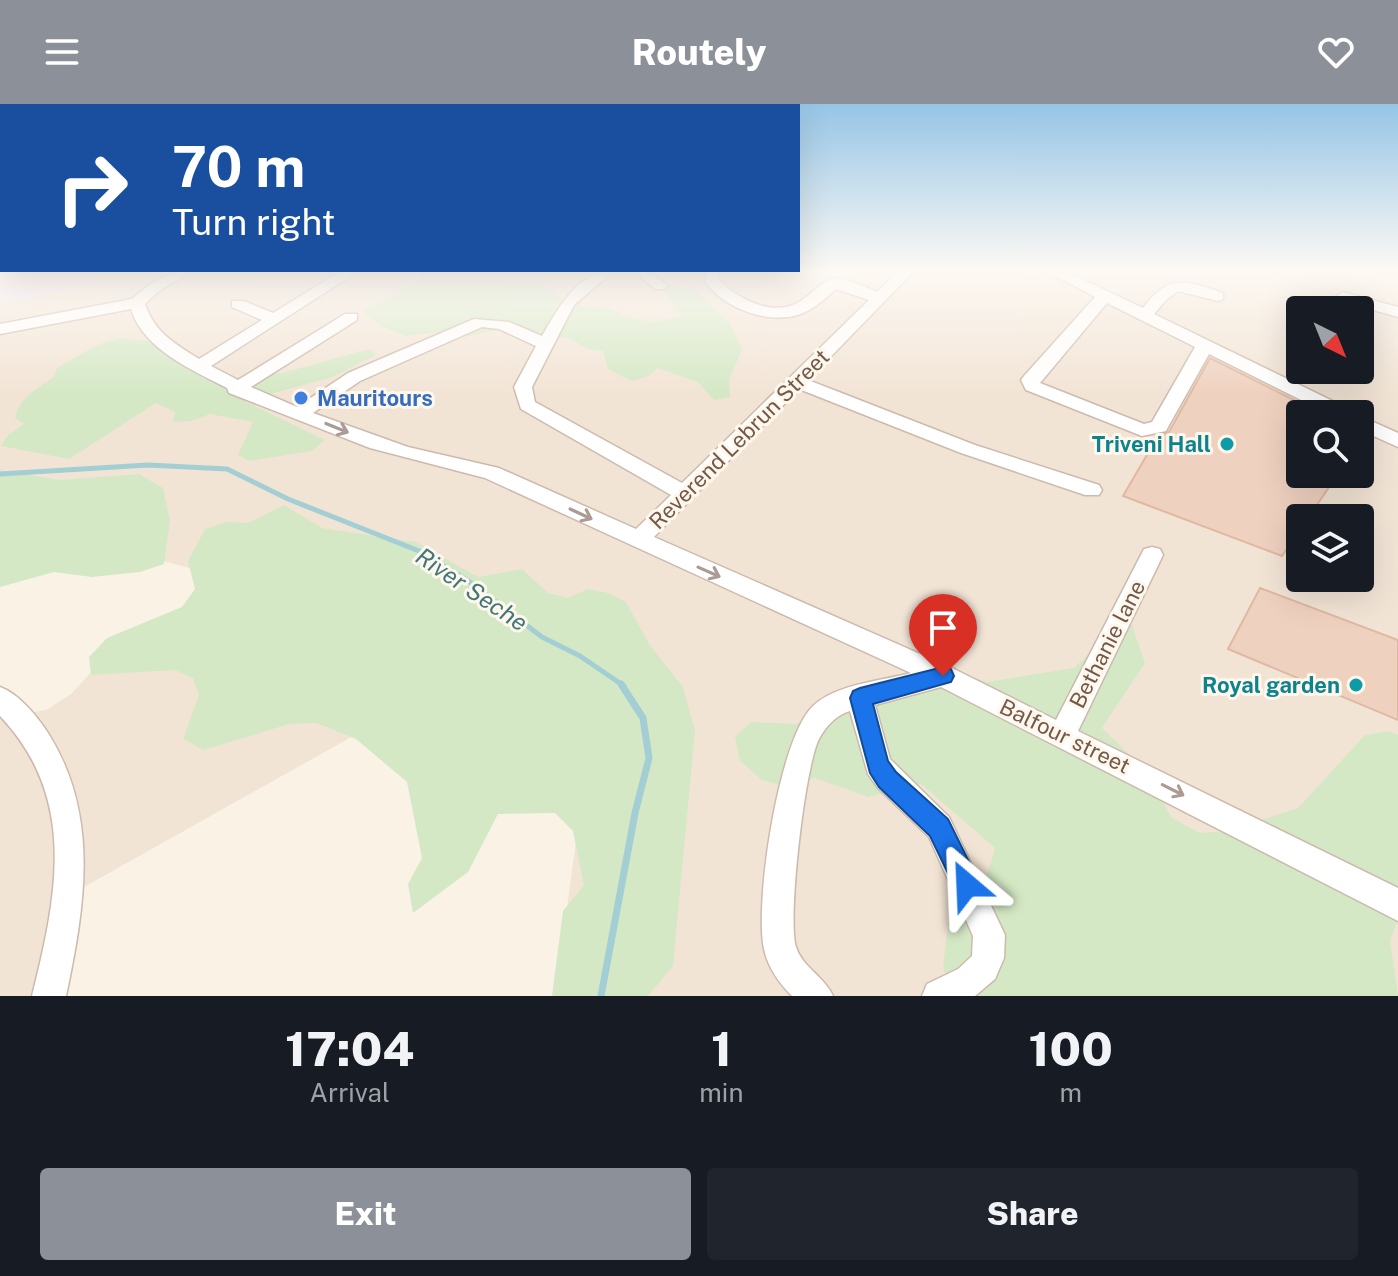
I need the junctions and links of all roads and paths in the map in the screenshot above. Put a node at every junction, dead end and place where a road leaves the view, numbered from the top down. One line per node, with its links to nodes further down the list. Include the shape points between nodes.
1 (89, 312): 13 (street)
2 (136, 312): 18 (street, Balfour street, via 146,329)
3 (256, 312): 12 (street)
4 (286, 312): 12 (street)
5 (563, 312): 16 (street)
6 (867, 312): 19 (street, Reverend Lebrun Street)
7 (1091, 312): 17 (street, via 1030,380 1032,386 1142,430 1159,427)
8 (1136, 312): 10 (street)
9 (1148, 312): 10 (street)
10 (1145, 316): 17 (street)
11 (351, 317): 20 (street)
12 (274, 319): 18 (street)
13 (42, 320): 14 (street); 15 (street)
14 (0, 329)
15 (0, 341)
16 (545, 344): 22 (street, via 503,325 480,322 354,377); 26 (street, via 523,387 527,405)
17 (1205, 345): 21 (street)
18 (198, 367): 20 (street, Balfour street)
19 (797, 382): 25 (street, via 968,449); 26 (street, Reverend Lebrun Street)
20 (235, 389): 22 (street, Balfour street)
21 (1316, 400)
22 (301, 413): 27 (street, Balfour street, one-way to 27, via 404,453 470,464)
23 (1374, 429): 24 (street)
24 (1398, 441)
25 (1092, 490)
26 (685, 494): 27 (street, Reverend Lebrun Street)
27 (638, 540): 29 (street, Balfour street, one-way to 29)
28 (1152, 555): 32 (street, Bethanie lane)
29 (943, 676): 31 (street); 32 (street, Balfour street)
30 (0, 698): 34 (street, via 51,759 70,823 66,927)
31 (860, 698): 35 (street, via 835,704 809,728 801,750 775,921 781,954); 36 (street, via 878,765 939,827 989,935 985,968 971,982)
32 (1063, 734): 33 (street, Balfour street, one-way to 33)
33 (1398, 905)
34 (49, 996)
35 (816, 996)
36 (939, 996)

